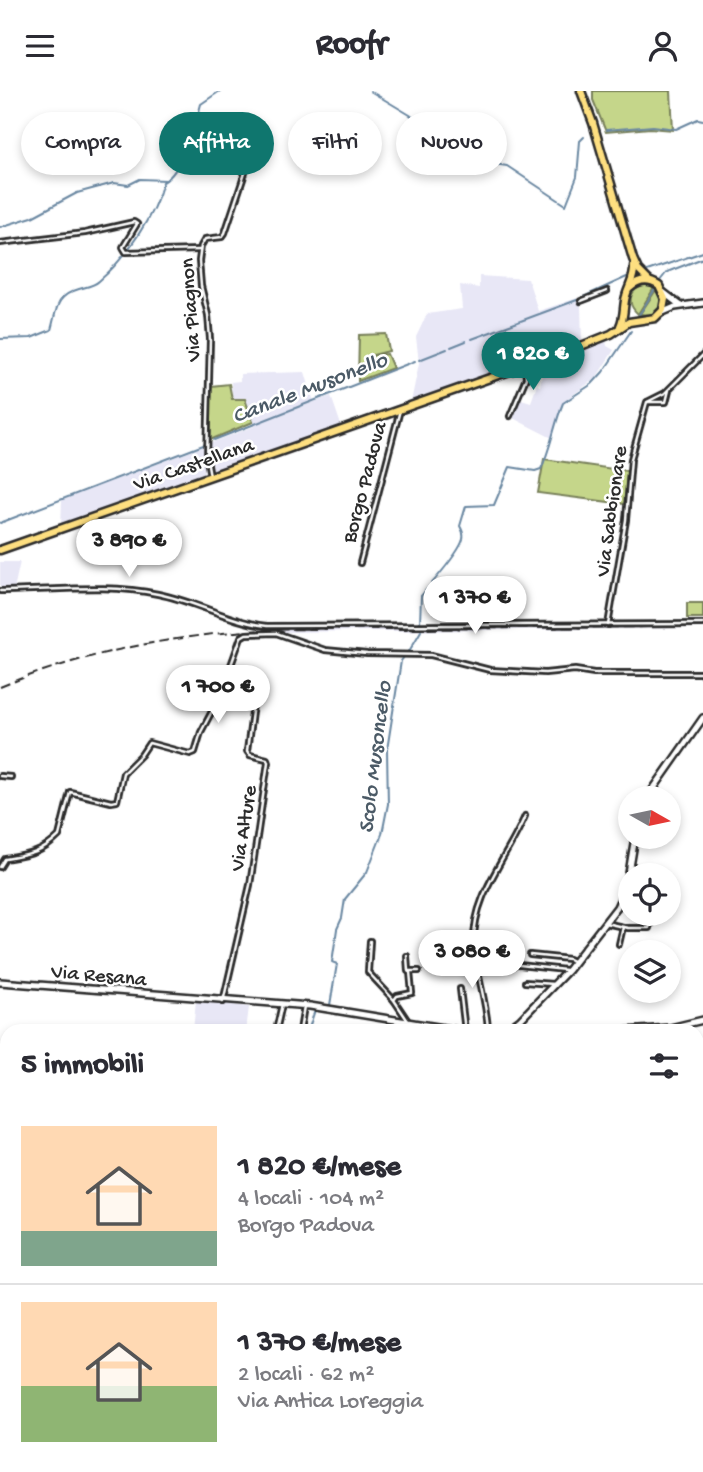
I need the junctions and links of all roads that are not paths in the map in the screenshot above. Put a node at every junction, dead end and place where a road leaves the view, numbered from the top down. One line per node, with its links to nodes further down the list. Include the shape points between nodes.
1 (582, 91): 5 (main road)
2 (244, 175): 4 (street, Via Piagnon, via 224,236 205,239)
3 (0, 243): 4 (street, via 134,222 137,224 123,247 126,252)
4 (200, 250): 24 (street, Via Piagnon, via 210,338)
5 (633, 259): 6 (main road); 7 (main road)
6 (649, 281): 7 (main road); 9 (main road)
7 (630, 288): 11 (main road)
8 (607, 291): 10 (street)
9 (663, 292): 13 (street); 14 (main road)
10 (581, 302)
11 (626, 302): 15 (main road, via 631,315); 16 (main road)
12 (703, 303): 13 (street)
13 (684, 306): 14 (street)
14 (661, 313): 15 (main road)
15 (641, 320): 16 (main road, Borgo Padova)
16 (616, 331): 18 (main road, Borgo Padova)
17 (703, 355): 19 (street)
18 (524, 366): 21 (main road, Borgo Padova); 22 (street, via 526,378)
19 (669, 390): 20 (street); 20 (street, via 666,402)
20 (648, 402): 29 (street, Via Sabbionare, via 631,459)
21 (400, 409): 23 (main road, Borgo Padova); 26 (street, Borgo Padova)
22 (510, 416)
23 (358, 424): 24 (main road, Via Castellana)
24 (210, 476): 25 (main road, Via Castellana)
25 (0, 550)
26 (360, 562)
27 (0, 591): 29 (street, via 99,587 158,594 267,626)
28 (703, 624): 29 (street)
29 (608, 625)
30 (703, 673): 31 (street, via 494,670 431,655 325,650 276,633 246,634)
31 (220, 696): 38 (street, via 194,753 149,743 123,773 115,802 69,792 59,836 36,852 5,859); 56 (street, Via Alture, via 253,704 247,751 268,762 252,872)
32 (703, 718): 35 (street)
33 (0, 776): 34 (street)
34 (11, 777)
35 (655, 786)
36 (525, 816): 65 (street, via 487,884 476,921 474,948)
37 (633, 849): 39 (street, via 625,891)
38 (0, 867)
39 (605, 923): 41 (street); 46 (street)
40 (650, 926): 41 (street)
41 (623, 927): 42 (street)
42 (620, 940)
43 (370, 941): 55 (street, via 368,972)
44 (530, 955): 46 (street)
45 (407, 956): 50 (street)
46 (575, 961): 49 (street)
47 (510, 964): 49 (street)
48 (419, 971): 50 (street)
49 (566, 971): 53 (street)
50 (410, 972): 55 (street, via 412,993)
51 (0, 982): 56 (street, Via Resana)
52 (525, 982): 53 (street)
53 (554, 984): 66 (street)
54 (460, 989): 64 (street)
55 (394, 1000): 59 (street)
56 (223, 1001): 57 (street, Via Resana)
57 (282, 1004): 58 (street, Via Resana); 60 (street)
58 (304, 1006): 59 (street, Via Resana); 61 (street)
59 (410, 1021): 62 (street); 63 (street, Via Resana)
60 (278, 1024)
61 (301, 1024)
62 (411, 1024)
63 (429, 1024)
64 (465, 1024)
65 (487, 1024)
66 (515, 1024)

